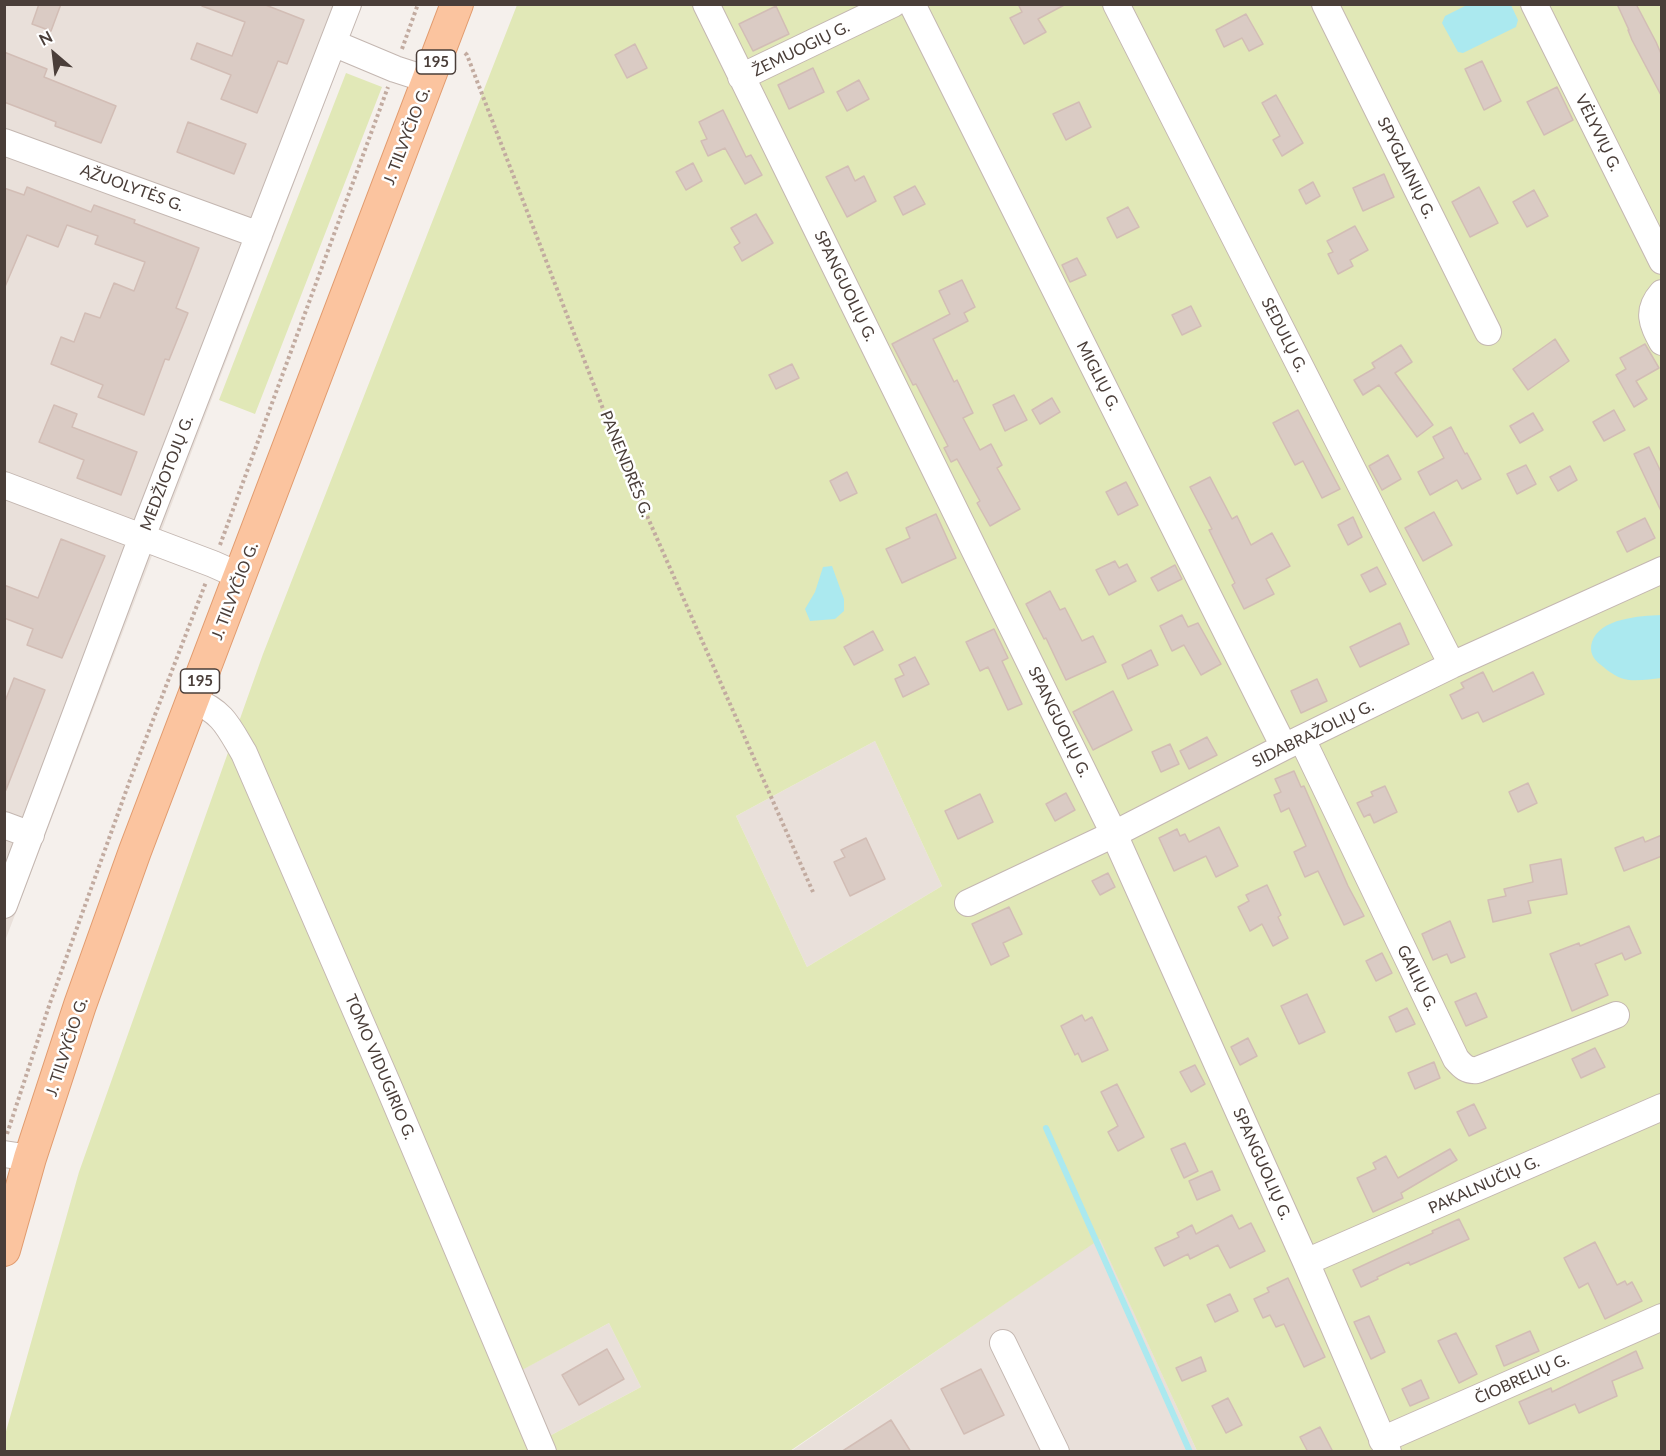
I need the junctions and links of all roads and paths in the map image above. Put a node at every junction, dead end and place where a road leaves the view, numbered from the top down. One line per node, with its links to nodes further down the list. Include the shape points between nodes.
1 (348, 4): 10 (street, MEDŽIOTOJŲ G.)
2 (457, 4): 9 (main road, J. TILVYČIO G. / 195)
3 (706, 4): 11 (street, SPANGUOLIŲ G.)
4 (893, 4): 11 (street, ŽEMUOGIŲ G.)
5 (912, 4): 25 (street, MIGLIŲ G.)
6 (1116, 4): 23 (street, SEDULŲ G.)
7 (1325, 4): 17 (street, SPYGLAINIŲ G.)
8 (1534, 4): 15 (street, VĖLYVIŲ G.)
9 (444, 40): 12 (main road, J. TILVYČIO G. / 195); 29 (path, PANENDRĖS G., via 467,55 625,466)
10 (333, 43): 12 (street); 14 (street, MEDŽIOTOJŲ G.)
11 (741, 77): 27 (street, SPANGUOLIŲ G.)
12 (429, 80): 22 (main road, J. TILVYČIO G. / 195)
13 (4, 142): 14 (street, ĄŽUOLYTĖS G.)
14 (259, 235): 20 (street, MEDŽIOTOJŲ G.)
15 (1662, 261)
16 (1662, 293): 18 (street, via 1652,312 1652,322)
17 (1488, 332)
18 (1662, 342)
19 (4, 485): 20 (street)
20 (142, 537): 22 (street); 28 (street, MEDŽIOTOJŲ G.)
21 (1662, 570): 23 (street, SIDABRAŽOLIŲ G.)
22 (240, 576): 24 (main road, J. TILVYČIO G. / 195)
23 (1452, 665): 25 (street, SIDABRAŽOLIŲ G.)
24 (193, 700): 34 (main road, J. TILVYČIO G. / 195, via 80,1005); 40 (street, TOMO VIDUGIRIO G., via 220,715 244,753)
25 (1293, 743): 27 (street, SIDABRAŽOLIŲ G.); 32 (street, GAILIŲ G., via 1462,1066 1477,1070)
26 (4, 825): 28 (street)
27 (1114, 834): 30 (street, SIDABRAŽOLIŲ G.); 36 (street, SPANGUOLIŲ G.)
28 (31, 835): 31 (street, MEDŽIOTOJŲ G.)
29 (813, 892)
30 (968, 903)
31 (4, 905)
32 (1616, 1015)
33 (1662, 1107): 36 (street, PAKALNUČIŲ G.)
34 (17, 1156): 35 (main road, J. TILVYČIO G. / 195)
35 (4, 1250)
36 (1306, 1262): 39 (street, SPANGUOLIŲ G.)
37 (1662, 1317): 39 (street, ČIOBRELIŲ G.)
38 (1003, 1343): 41 (street)
39 (1385, 1446)
40 (543, 1452)
41 (1056, 1452)

